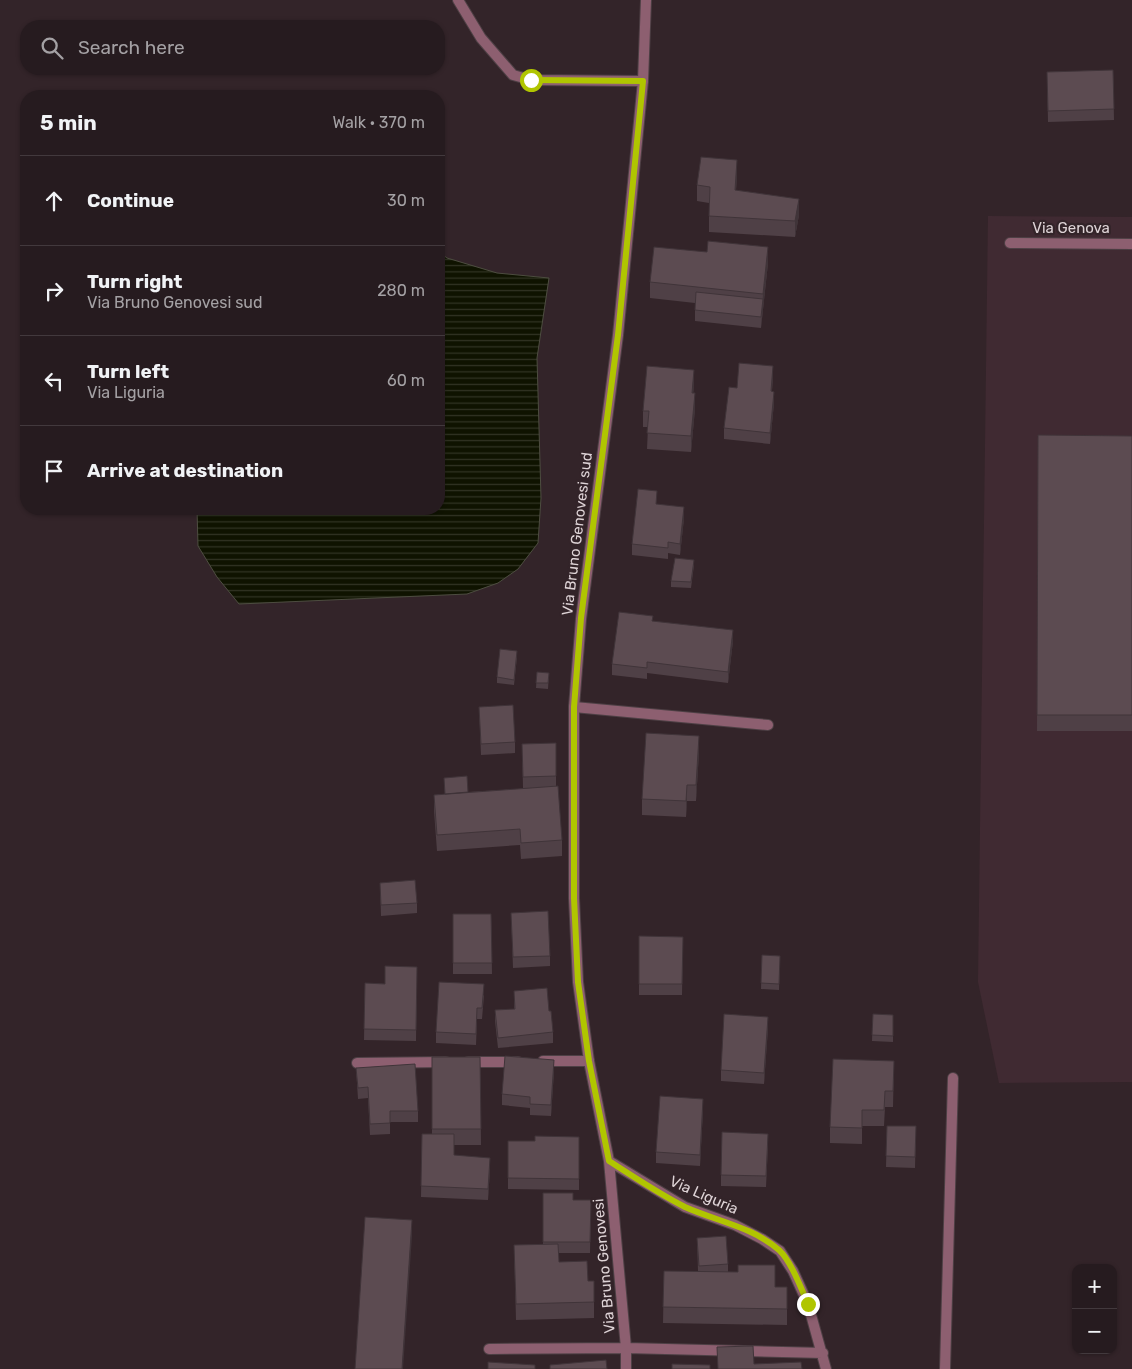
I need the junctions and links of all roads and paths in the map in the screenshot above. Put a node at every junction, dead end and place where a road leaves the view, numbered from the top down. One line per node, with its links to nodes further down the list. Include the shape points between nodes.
1 (458, 0): 3 (street, via 480,38 513,75 531,80)
2 (646, 0): 3 (street, Via Bruno Genovesi sud)
3 (643, 81): 6 (street, Via Bruno Genovesi sud, via 618,335 581,618)
4 (1010, 243): 5 (street, Via Genova)
5 (1132, 244)
6 (574, 707): 7 (street); 8 (street, Via Bruno Genovesi sud, via 574,898 578,982)
7 (768, 725)
8 (589, 1061): 9 (street); 11 (street, Via Bruno Genovesi sud)
9 (357, 1063)
10 (952, 1078): 17 (street)
11 (609, 1161): 12 (street, Via Bruno Genovesi); 14 (street, Via Liguria, via 685,1207 735,1225 780,1251 808,1304)
12 (626, 1348): 13 (street); 14 (street); 15 (street, Via Bruno Genovesi)
13 (489, 1349)
14 (823, 1353): 16 (street, Via Liguria)
15 (626, 1369)
16 (826, 1369)
17 (944, 1369)

